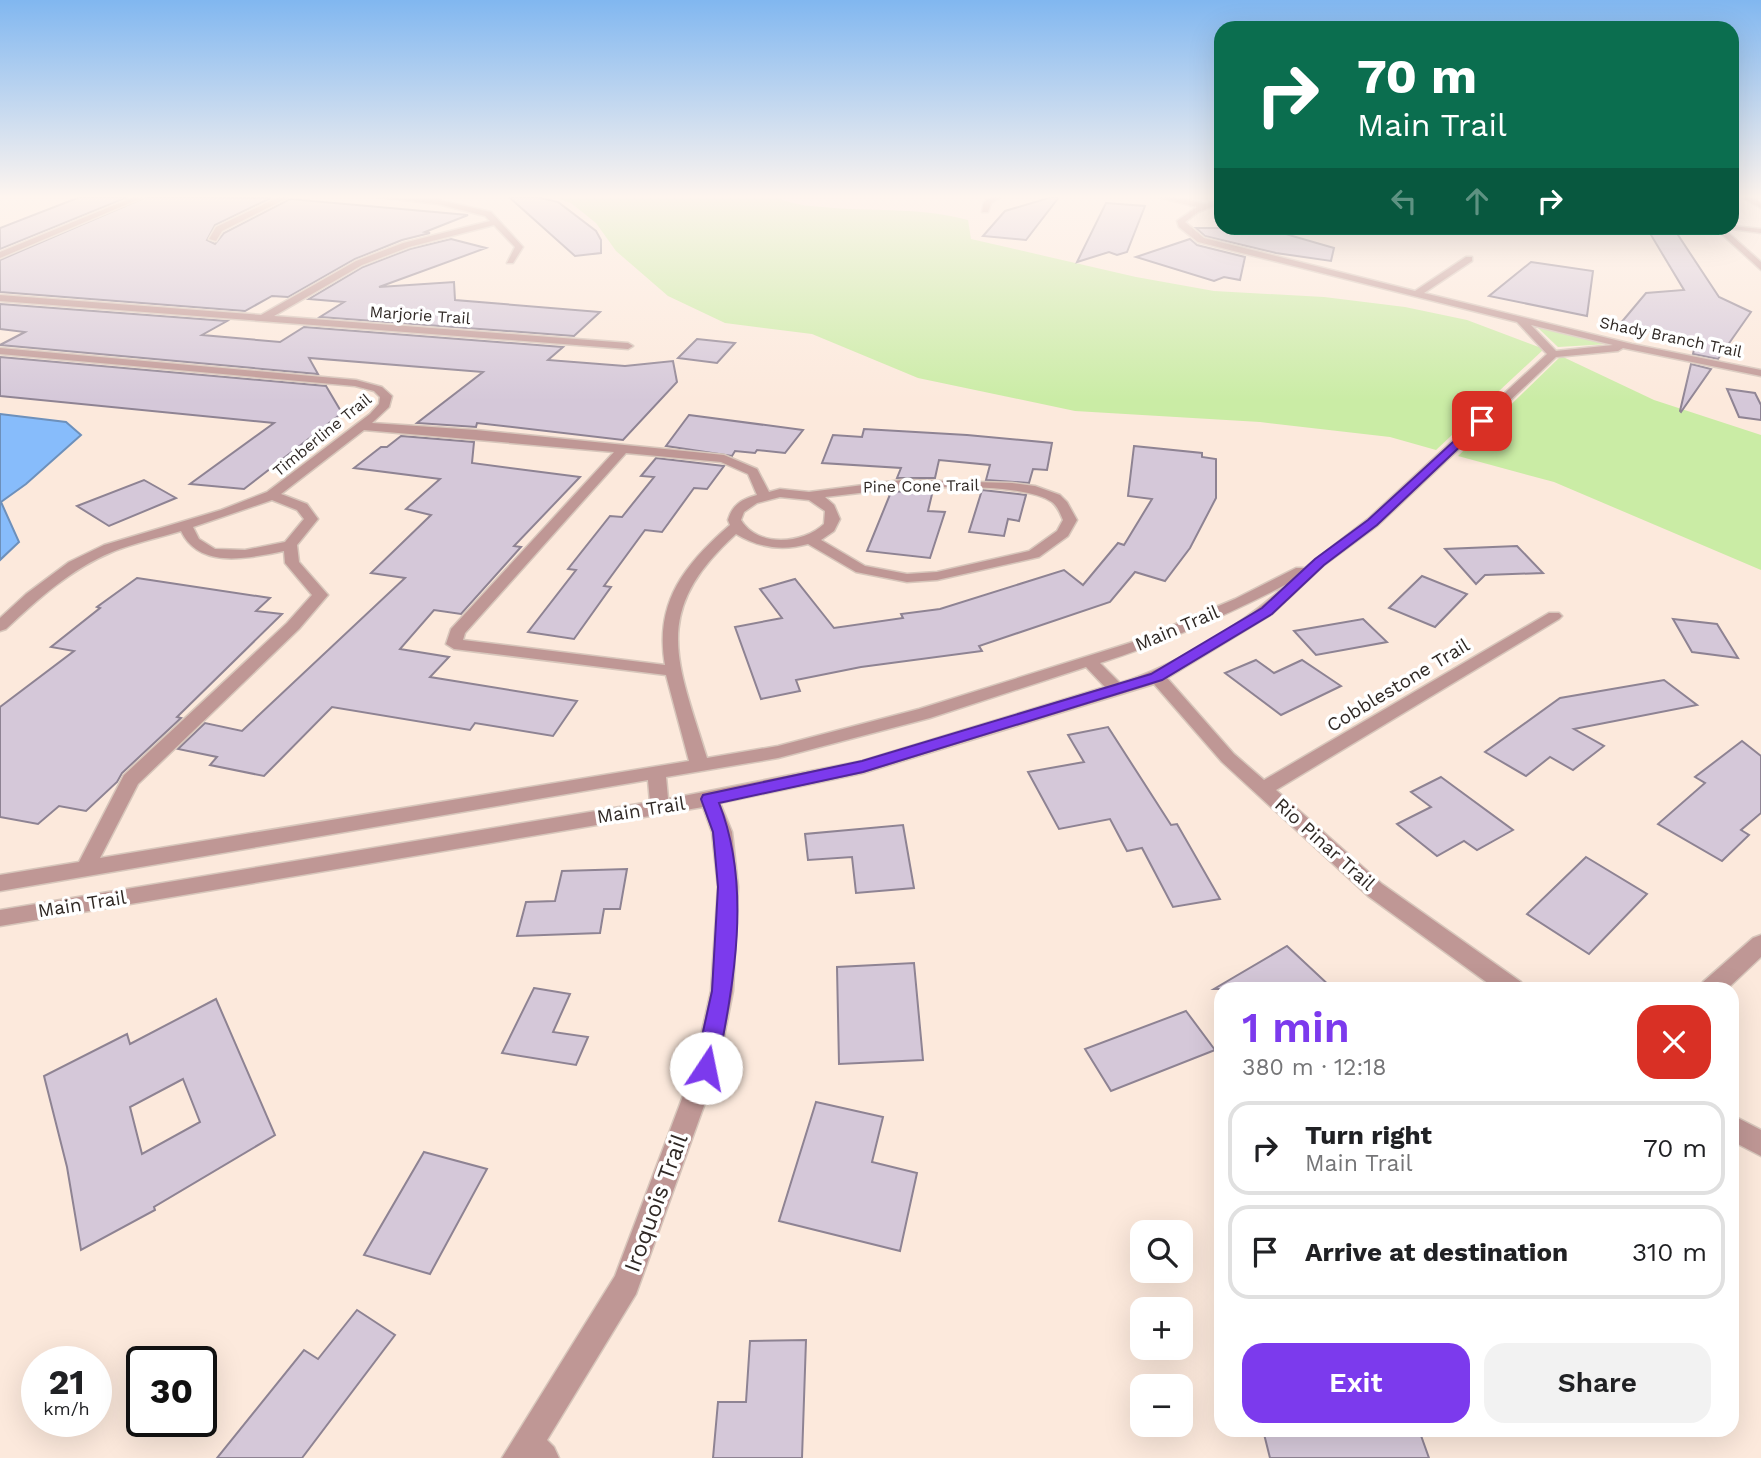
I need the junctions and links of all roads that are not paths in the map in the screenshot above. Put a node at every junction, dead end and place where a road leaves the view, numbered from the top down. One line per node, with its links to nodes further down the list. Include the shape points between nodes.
1 (355, 265): 6 (street)
2 (1301, 265): 4 (street)
3 (1460, 265): 4 (street)
4 (1416, 294): 7 (street)
5 (0, 298): 6 (street, Marjorie Trail)
6 (263, 318): 8 (street, Marjorie Trail)
7 (1519, 318): 9 (street, Shady Branch Trail); 11 (street)
8 (628, 346)
9 (1632, 346): 11 (street); 12 (street, Shady Branch Trail)
10 (0, 351): 13 (street, Timberline Trail, via 356,383 378,389 386,397 385,405)
11 (1553, 354): 22 (street, Main Trail, via 1373,522)
12 (1761, 373)
13 (361, 426): 14 (street); 15 (street, Timberline Trail)
14 (622, 450): 16 (street, via 724,459 753,472); 28 (street, via 457,632 454,644)
15 (272, 495): 18 (street, Timberline Trail); 21 (street, via 302,507 311,519)
16 (764, 495): 17 (street); 19 (street, via 740,507 734,515)
17 (808, 496): 20 (street, via 822,501 833,517 823,533); 20 (street, Pine Cone Trail, via 854,486 954,482 1053,496 1065,506 1070,520 1063,533 1034,554 937,576 907,578 861,569)
18 (185, 526): 21 (street, via 193,541 212,553 245,554); 24 (street, Timberline Trail, via 109,548 74,565)
19 (736, 527): 20 (street, via 762,543); 28 (street, via 700,564 676,599 669,630)
20 (810, 540)
21 (290, 545): 38 (street, via 292,563 320,595 131,780)
22 (1320, 562): 25 (street, Main Trail); 26 (street, Main Trail, via 1267,611)
23 (1554, 616): 34 (street, Cobblestone Trail)
24 (0, 626)
25 (1167, 634): 26 (street); 27 (street, Main Trail)
26 (1195, 653): 29 (street, Main Trail)
27 (1089, 661): 30 (street); 31 (street, Main Trail, via 924,714)
28 (674, 671): 32 (street)
29 (1157, 677): 30 (street, Main Trail); 34 (street, Rio Pinar Trail, via 1228,758)
30 (1116, 689): 35 (street, Main Trail, via 863,767)
31 (749, 757): 32 (street, Main Trail); 35 (street)
32 (700, 766): 33 (street, Main Trail)
33 (656, 774): 37 (street); 38 (street, Main Trail)
34 (1264, 789): 42 (street, Rio Pinar Trail, via 1375,890)
35 (756, 790): 36 (street, Main Trail)
36 (709, 799): 37 (street, Main Trail); 46 (street, Iroquois Trail, via 722,832 728,887 722,991 706,1068 626,1284)
37 (660, 807): 40 (street, Main Trail)
38 (85, 869): 39 (street, Main Trail)
39 (0, 883)
40 (0, 918)
41 (1761, 944): 43 (street)
42 (1503, 982)
43 (1719, 982)
44 (1739, 1131): 45 (street)
45 (1761, 1144)
46 (529, 1453)

